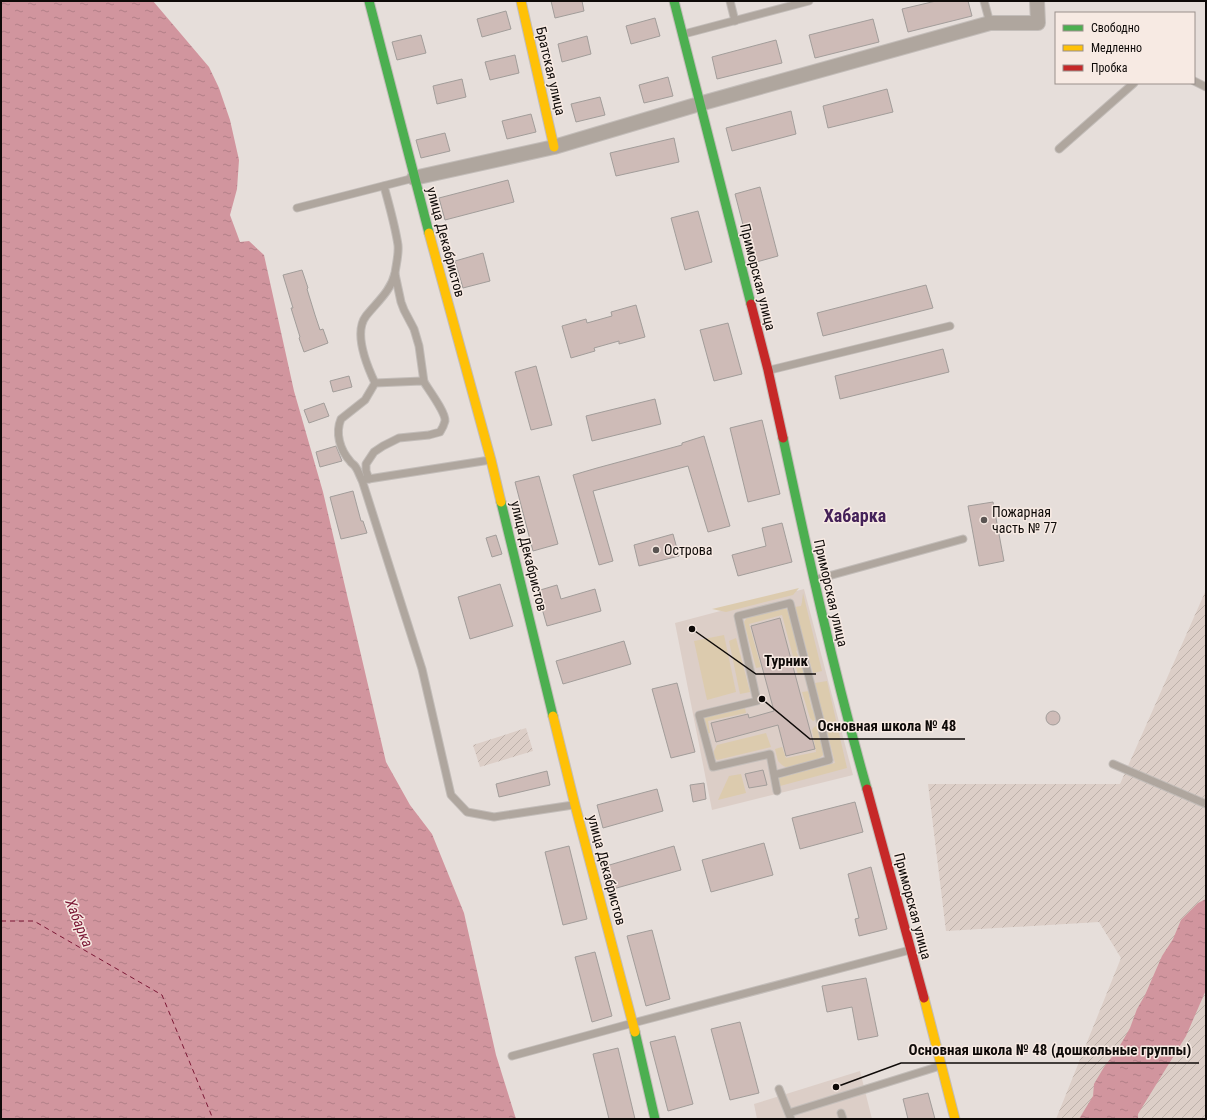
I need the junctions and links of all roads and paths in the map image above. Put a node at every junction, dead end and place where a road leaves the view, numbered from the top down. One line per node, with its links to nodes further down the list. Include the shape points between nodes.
1 (369, 1): 17 (street, улица Декабристов)
2 (521, 1): 15 (street, Братская улица)
3 (674, 1): 10 (street, Приморская улица)
4 (730, 1): 8 (lane)
5 (809, 1): 8 (lane)
6 (984, 1): 9 (lane)
7 (1037, 1): 9 (street, via 1038,23)
8 (735, 21): 10 (lane)
9 (990, 23): 14 (street)
10 (682, 35): 14 (street, Приморская улица)
11 (1195, 82): 13 (lane)
12 (1133, 84): 16 (lane)
13 (1206, 87)
14 (699, 104): 15 (street); 22 (street, Приморская улица)
15 (554, 147): 17 (street)
16 (1059, 148)
17 (414, 178): 18 (lane); 25 (street, улица Декабристов)
18 (384, 186): 19 (lane); 20 (lane, via 398,247)
19 (297, 208)
20 (395, 274): 23 (lane, via 401,302 414,329); 24 (lane, via 388,290 366,316 361,327 366,363)
21 (950, 326): 22 (lane)
22 (768, 370): 28 (street, Приморская улица)
23 (424, 382): 24 (lane); 26 (lane, via 445,417 440,432 399,438 383,446 374,452 366,464)
24 (375, 383): 26 (lane, via 364,400 345,414 339,423 339,440 342,448)
25 (491, 460): 26 (lane); 33 (street, улица Декабристов)
26 (365, 479): 33 (lane, via 422,669 450,795 467,812 494,817)
27 (963, 539): 28 (lane)
28 (814, 580): 34 (street, Приморская улица, via 848,722)
29 (1114, 764): 32 (lane)
30 (774, 775): 30 (lane, via 829,760 790,603 738,616 757,701 699,716 713,767 770,754); 31 (lane)
31 (777, 791)
32 (1206, 804)
33 (575, 805): 35 (street, улица Декабристов)
34 (911, 950): 35 (lane); 37 (street, Приморская улица)
35 (633, 1023): 36 (lane); 40 (street, улица Декабристов)
36 (512, 1056)
37 (941, 1066): 39 (lane); 41 (street, Приморская улица)
38 (779, 1089): 39 (lane)
39 (790, 1116)
40 (655, 1119)
41 (955, 1119)

